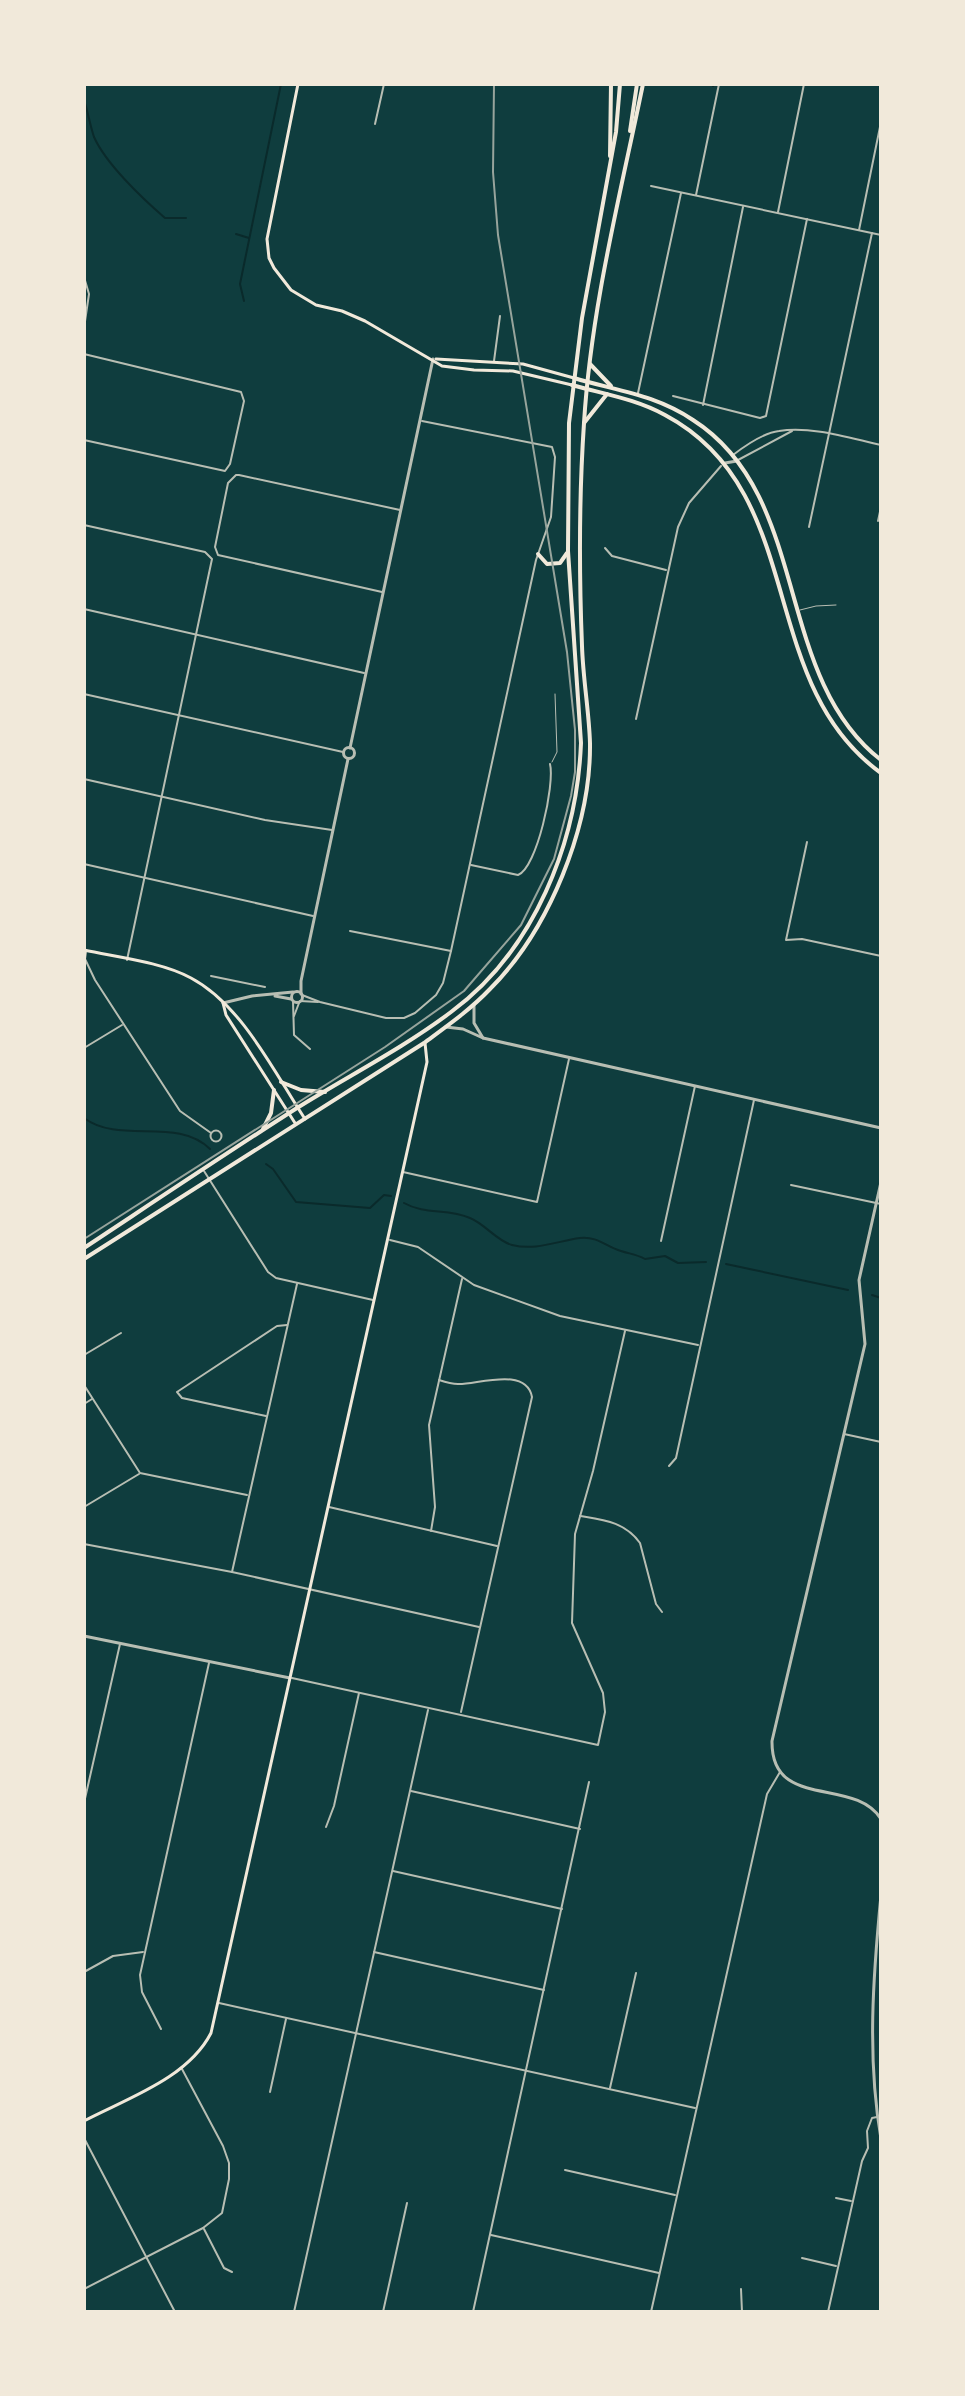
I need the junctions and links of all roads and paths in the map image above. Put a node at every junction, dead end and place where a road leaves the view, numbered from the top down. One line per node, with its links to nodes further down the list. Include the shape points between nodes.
1 (298, 84): 24 (main road, via 267,239 269,258 285,285 303,298 365,321)
2 (384, 84): 9 (street)
3 (611, 84): 10 (main road)
4 (620, 84): 10 (main road)
5 (640, 84): 26 (main road)
6 (719, 84): 13 (street)
7 (804, 84): 15 (street)
8 (881, 122): 17 (street)
9 (375, 124)
10 (611, 166): 27 (main road)
11 (651, 186): 12 (street)
12 (681, 192): 13 (street); 32 (street)
13 (696, 195): 14 (street)
14 (744, 206): 15 (street); 35 (street)
15 (778, 213): 16 (street)
16 (807, 219): 17 (street); 35 (street, via 766,416)
17 (859, 230): 18 (street)
18 (872, 233): 19 (street); 39 (street)
19 (881, 235)
20 (84, 277): 22 (street, via 89,299)
21 (500, 316): 25 (street)
22 (84, 328)
23 (84, 354): 40 (street, via 241,392 244,401 225,471)
24 (433, 359): 25 (main road); 29 (main road, via 442,366 513,371); 36 (street)
25 (494, 361): 27 (main road)
26 (590, 364): 28 (main road); 30 (main road)
27 (574, 378): 28 (main road); 29 (main road)
28 (587, 382): 30 (main road); 31 (main road)
29 (572, 385): 31 (main road); 51 (main road)
30 (611, 386): 32 (main road)
31 (586, 389): 33 (main road); 37 (main road)
32 (638, 393): 42 (main road, via 692,419)
33 (607, 394): 37 (main road); 44 (main road, via 679,423)
34 (673, 396): 35 (street)
35 (703, 405)
36 (420, 421): 46 (street); 52 (street, via 552,447 551,517)
37 (584, 423): 95 (main road, via 582,648 590,744 582,810 567,864 547,908 509,967)
38 (792, 431): 39 (street); 42 (street, via 765,435); 43 (street)
39 (830, 434): 41 (street); 49 (street)
40 (84, 440)
41 (881, 445)
42 (732, 455): 43 (main road); 44 (street)
43 (737, 461): 44 (street); 57 (main road, via 768,517)
44 (725, 463): 53 (street, via 684,511); 69 (main road, via 759,524 815,695 850,746)
45 (881, 507): 47 (street)
46 (401, 510): 54 (street); 54 (street, via 239,475 228,483 215,547 221,556)
47 (878, 521)
48 (84, 525): 58 (street, via 205,552 212,559)
49 (809, 527)
50 (605, 548): 53 (street, via 612,556)
51 (568, 551): 52 (main road, via 560,563 547,564); 99 (main road, via 581,743 568,834 551,883 516,943 477,989)
52 (538, 554): 75 (street)
53 (667, 570): 63 (street)
54 (384, 592): 59 (street)
55 (836, 605): 57 (lane)
56 (84, 609): 58 (street)
57 (797, 611): 67 (main road, via 833,706)
58 (197, 635): 59 (street); 62 (street)
59 (366, 674): 64 (street)
60 (84, 694): 62 (street)
61 (555, 694): 68 (lane, via 557,752)
62 (180, 715): 65 (street); 71 (street)
63 (636, 719)
64 (350, 748): 65 (street); 66 (street, via 354,756)
65 (343, 752): 66 (street)
66 (348, 759): 72 (street)
67 (881, 760)
68 (550, 764): 75 (street, via 545,815 523,874)
69 (881, 773)
70 (84, 779): 71 (street)
71 (162, 796): 72 (street); 76 (street)
72 (333, 831): 77 (street)
73 (807, 842): 81 (street, via 786,940)
74 (84, 864): 76 (street)
75 (470, 864): 80 (street)
76 (145, 878): 77 (street); 82 (street)
77 (315, 916): 84 (street)
78 (350, 931): 80 (street)
79 (85, 950): 82 (main road); 97 (street, via 95,980)
80 (451, 951): 93 (street, via 440,989 408,1017 394,1019)
81 (881, 956)
82 (127, 960): 94 (main road, via 190,978)
83 (211, 976): 85 (street)
84 (301, 981): 87 (street); 88 (street)
85 (250, 984): 86 (street); 90 (street)
86 (265, 987)
87 (294, 992): 88 (street); 89 (street); 91 (street)
88 (302, 994): 92 (street); 93 (street)
89 (271, 995): 90 (street); 91 (street)
90 (252, 996): 94 (street)
91 (292, 1000): 92 (street); 96 (street)
92 (300, 1001): 93 (street); 96 (street)
93 (320, 1002)
94 (223, 1003): 105 (main road); 107 (main road)
95 (475, 1004): 98 (main road); 100 (street, via 474,1023)
96 (294, 1017): 103 (street, via 294,1035)
97 (123, 1025): 102 (street); 116 (street, via 180,1111)
98 (446, 1027): 100 (street); 101 (main road)
99 (423, 1032): 101 (main road); 108 (main road)
100 (483, 1038): 104 (street)
101 (424, 1043): 112 (main road); 118 (main road, via 427,1062)
102 (84, 1048)
103 (310, 1049)
104 (569, 1058): 106 (street); 118 (street, via 537,1202)
105 (281, 1082): 108 (main road); 110 (main road)
106 (695, 1086): 109 (street); 124 (street)
107 (274, 1090): 111 (main road); 115 (main road)
108 (326, 1092): 110 (main road)
109 (754, 1099): 114 (street); 133 (street)
110 (298, 1108): 111 (main road); 112 (main road)
111 (289, 1114): 113 (main road); 115 (main road)
112 (305, 1119): 113 (main road)
113 (296, 1125): 119 (main road)
114 (881, 1128)
115 (261, 1132): 117 (main road)
116 (211, 1133)
117 (203, 1169): 119 (street); 125 (main road)
118 (403, 1172): 123 (main road)
119 (209, 1181): 126 (main road); 128 (street, via 268,1272)
120 (881, 1182): 122 (street)
121 (791, 1185): 122 (street)
122 (878, 1204): 140 (street, via 859,1280 865,1344)
123 (388, 1240): 127 (street, via 414,1245); 129 (main road)
124 (661, 1241)
125 (84, 1248)
126 (84, 1259)
127 (462, 1278): 131 (street, via 560,1316); 135 (street)
128 (297, 1284): 129 (street); 130 (street)
129 (374, 1301): 146 (main road)
130 (288, 1326): 139 (street); 139 (street, via 277,1326 177,1392 182,1398)
131 (625, 1331): 133 (street); 147 (street)
132 (121, 1333): 134 (street)
133 (699, 1345): 142 (street, via 676,1458)
134 (84, 1355)
135 (439, 1380): 148 (street, via 429,1425 435,1507); 150 (street, via 457,1384 501,1378 531,1391)
136 (84, 1385): 137 (street)
137 (93, 1398): 138 (street); 143 (street)
138 (84, 1404)
139 (266, 1416): 144 (street)
140 (844, 1434): 141 (street); 162 (street, via 772,1741)
141 (881, 1442)
142 (669, 1466)
143 (140, 1473): 144 (street); 145 (street)
144 (249, 1495): 151 (street)
145 (84, 1507)
146 (329, 1507): 148 (street); 152 (main road)
147 (579, 1515): 153 (street, via 615,1522 634,1534); 161 (street, via 572,1623 602,1686 605,1712 598,1745)
148 (431, 1531): 150 (street)
149 (84, 1544): 151 (street)
150 (498, 1547): 154 (street)
151 (232, 1572): 152 (street)
152 (310, 1589): 154 (street); 158 (main road)
153 (662, 1612)
154 (480, 1627): 161 (street)
155 (84, 1636): 156 (street)
156 (120, 1642): 157 (street); 165 (street)
157 (209, 1660): 158 (street); 172 (street)
158 (290, 1678): 159 (street); 177 (main road)
159 (359, 1693): 160 (street); 167 (street)
160 (428, 1709): 161 (street); 164 (street)
161 (461, 1713)
162 (780, 1772): 166 (street, via 802,1787 862,1801); 185 (street, via 767,1794)
163 (589, 1782): 168 (street)
164 (410, 1790): 168 (street); 169 (street)
165 (84, 1803)
166 (881, 1819)
167 (326, 1827)
168 (580, 1829): 171 (street)
169 (392, 1871): 171 (street); 173 (street)
170 (881, 1895): 186 (street, via 872,2009)
171 (562, 1909): 176 (street)
172 (144, 1952): 174 (street, via 113,1956); 179 (street, via 142,1992)
173 (373, 1952): 176 (street); 180 (street)
174 (84, 1972)
175 (636, 1973): 183 (street)
176 (544, 1990): 182 (street)
177 (219, 2003): 178 (street); 181 (main road, via 211,2033 198,2056)
178 (286, 2018): 180 (street); 184 (street)
179 (161, 2029)
180 (355, 2033): 182 (street); 205 (street)
181 (182, 2069): 187 (main road); 195 (street, via 229,2163 222,2213)
182 (526, 2070): 183 (street); 196 (street)
183 (610, 2089): 185 (street)
184 (270, 2092)
185 (696, 2108): 191 (street)
186 (877, 2117): 189 (street); 193 (street, via 868,2123 869,2143)
187 (84, 2121)
188 (84, 2138): 197 (street)
189 (881, 2139)
190 (565, 2170): 191 (street)
191 (676, 2196): 201 (street)
192 (836, 2198): 193 (street)
193 (853, 2201): 199 (street)
194 (407, 2203): 206 (street)
195 (203, 2228): 197 (street); 200 (street, via 224,2268)
196 (490, 2235): 201 (street); 207 (street)
197 (145, 2257): 202 (street); 204 (street)
198 (802, 2258): 199 (street)
199 (838, 2266): 210 (street)
200 (232, 2272)
201 (659, 2273): 208 (street)
202 (84, 2289)
203 (741, 2289): 209 (street)
204 (175, 2312)
205 (294, 2312)
206 (383, 2312)
207 (473, 2312)
208 (651, 2312)
209 (742, 2312)
210 (828, 2312)

